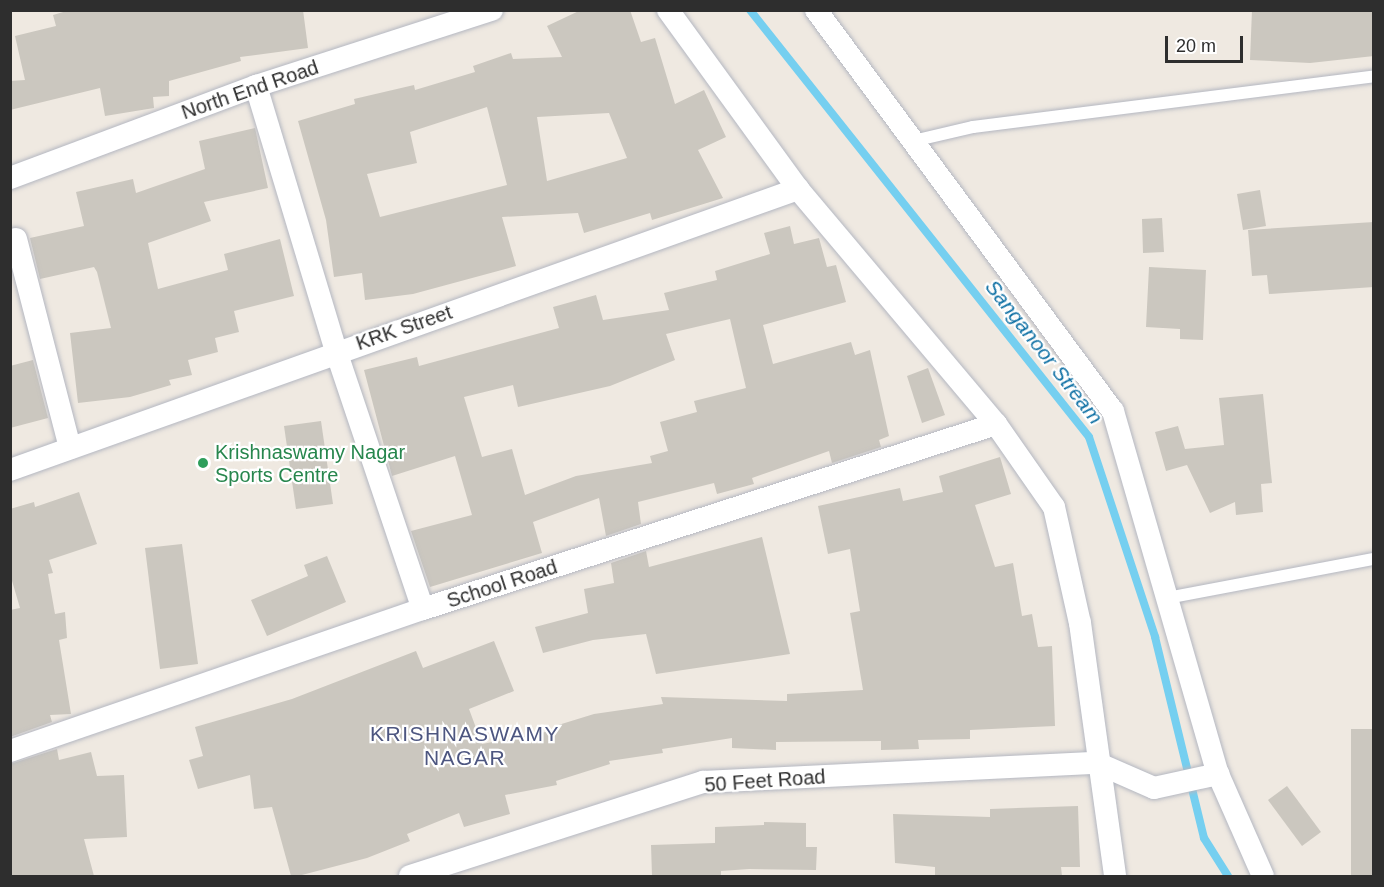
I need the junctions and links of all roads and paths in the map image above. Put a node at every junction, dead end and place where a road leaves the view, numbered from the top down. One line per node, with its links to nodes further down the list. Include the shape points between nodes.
1 (492, 10): 5 (street, North End Road)
2 (668, 10): 8 (street)
3 (816, 10): 6 (street)
4 (1374, 76): 6 (lane, via 973,127)
5 (256, 86): 7 (street, North End Road); 10 (street)
6 (914, 141): 15 (street, via 1113,411)
7 (10, 178)
8 (798, 189): 10 (street, KRK Street); 11 (street)
9 (16, 239): 12 (street)
10 (336, 351): 12 (street, KRK Street); 16 (street)
11 (996, 424): 16 (street, School Road); 18 (street, via 1054,507 1080,623)
12 (70, 448): 13 (street, KRK Street)
13 (10, 470)
14 (1374, 559): 15 (lane)
15 (1167, 598): 19 (street)
16 (423, 609): 17 (street, School Road)
17 (10, 751)
18 (1097, 763): 19 (street, via 1154,789); 20 (street, 50 Feet Road, via 703,782); 21 (street)
19 (1218, 774): 22 (street)
20 (410, 876)
21 (1115, 876)
22 (1263, 876)

